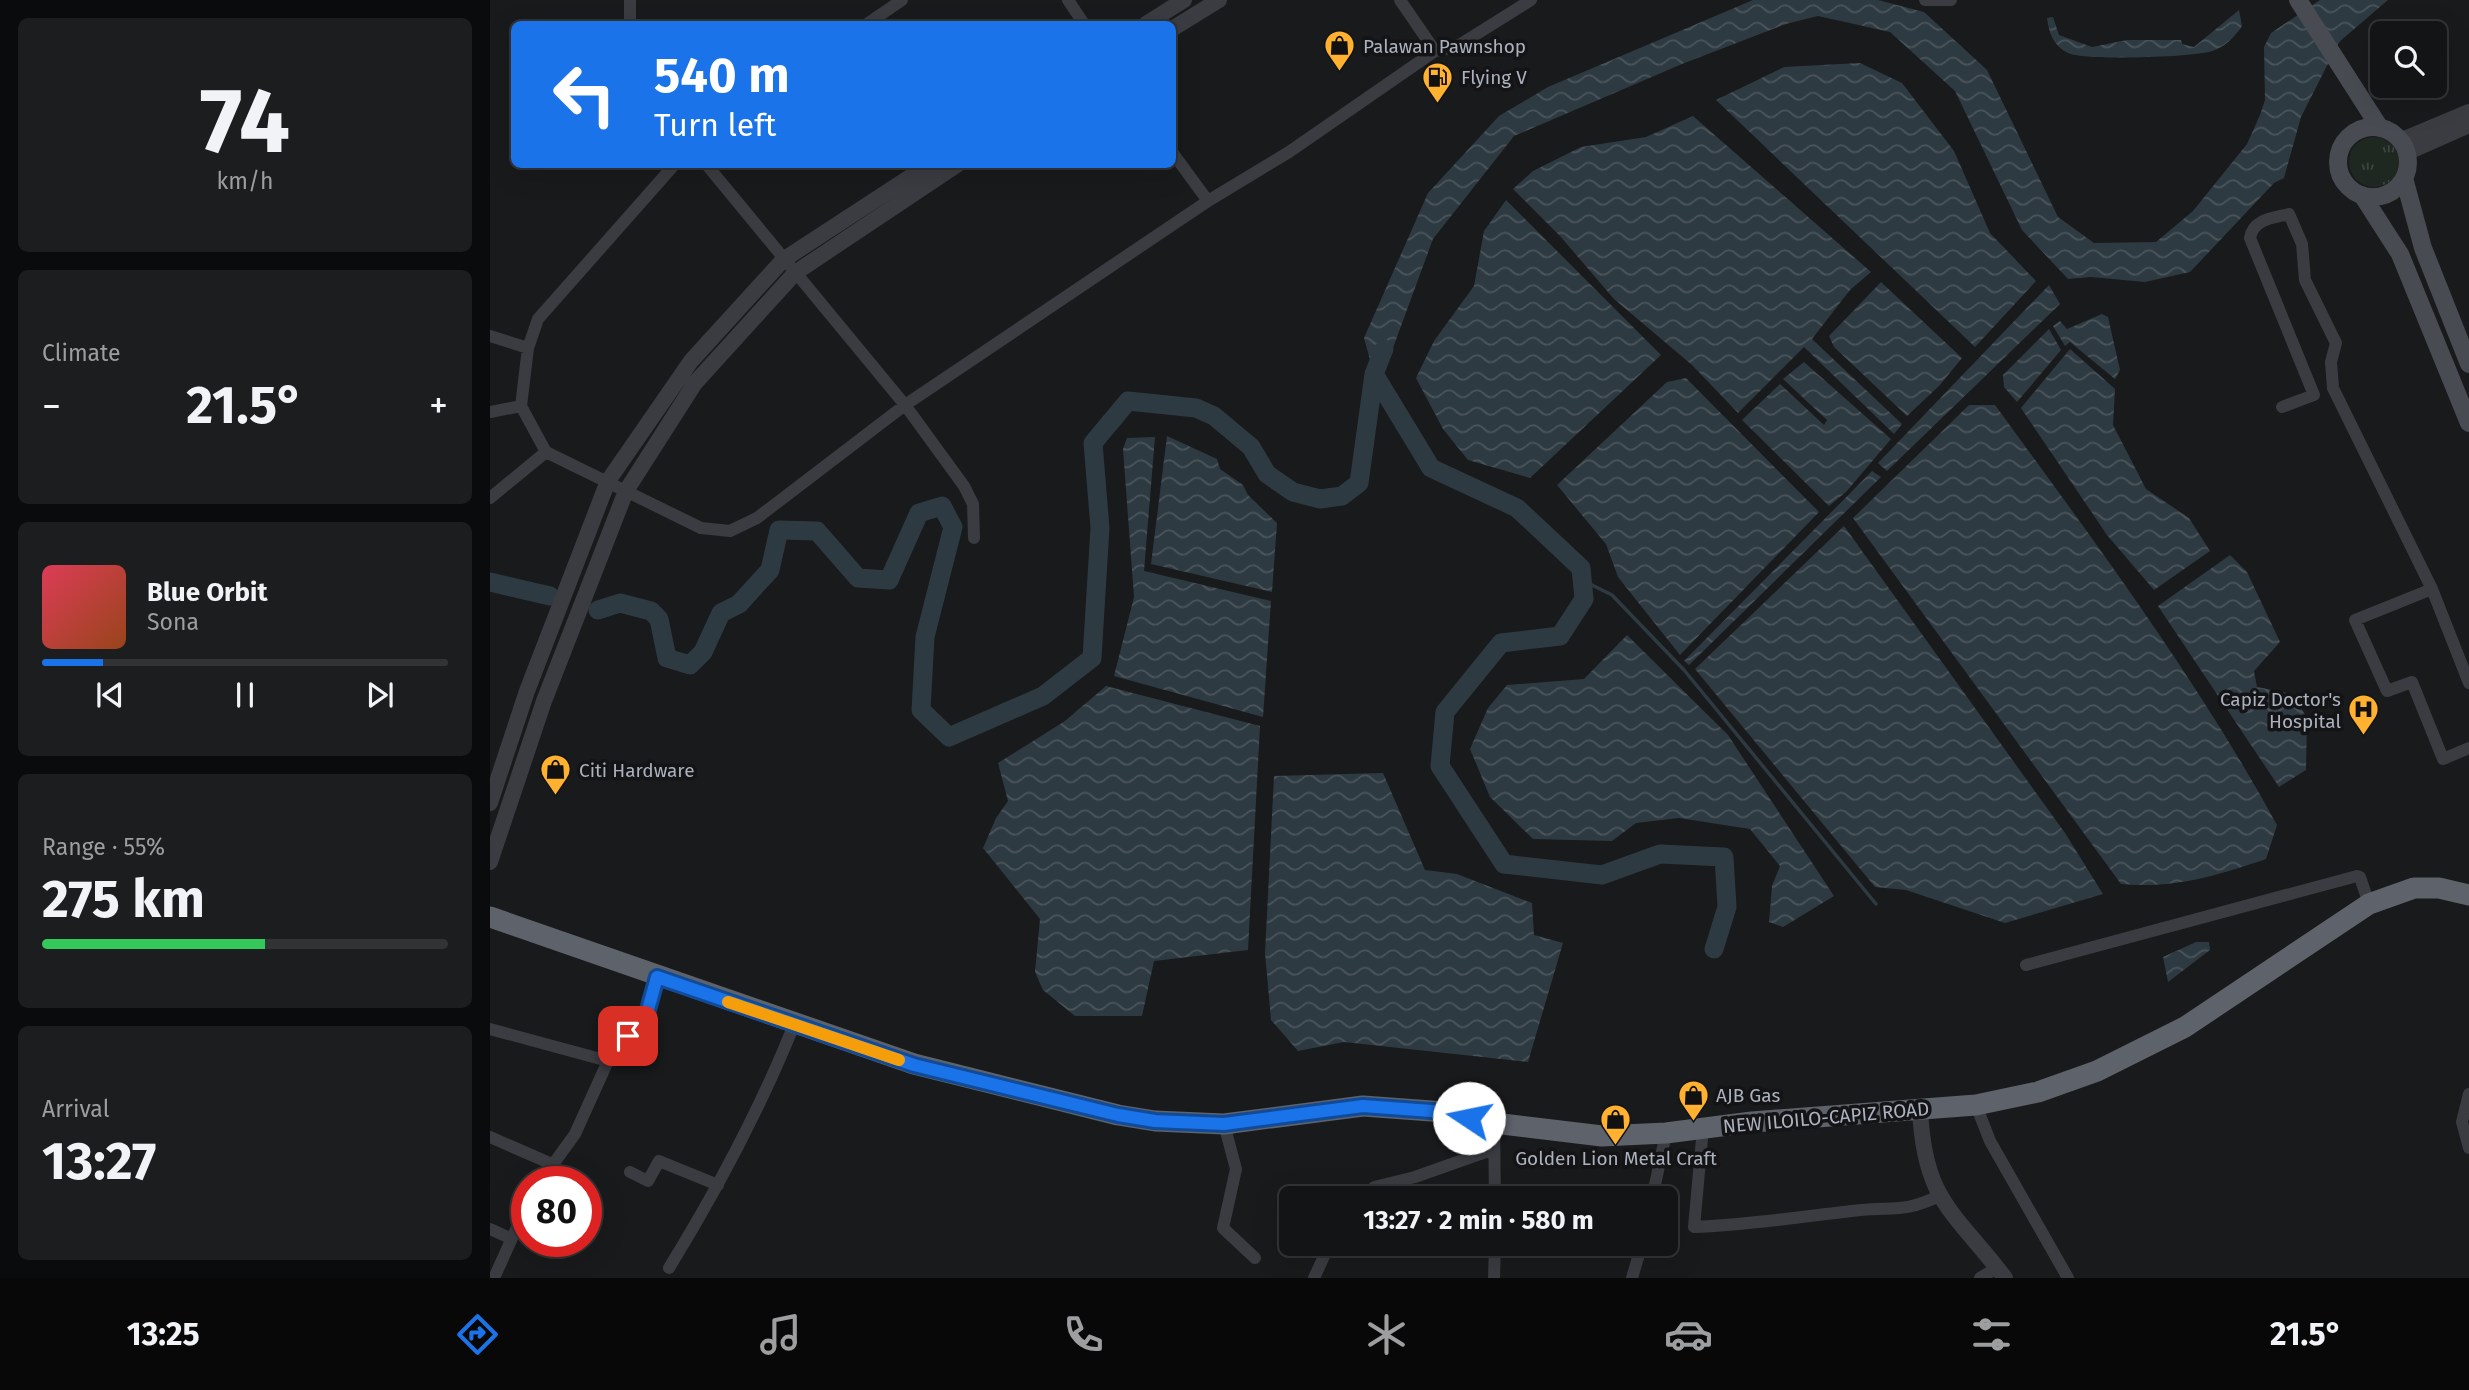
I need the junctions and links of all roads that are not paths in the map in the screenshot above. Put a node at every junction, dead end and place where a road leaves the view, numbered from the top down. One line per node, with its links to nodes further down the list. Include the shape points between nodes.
1 (630, 0): 11 (street)
2 (902, 0): 12 (street)
3 (1068, 0): 13 (street)
4 (1184, 0): 14 (street)
5 (1220, 0): 15 (street)
6 (1400, 0): 16 (street)
7 (1531, 0): 16 (street, via 1456,47)
8 (1925, 0): 9 (street)
9 (1951, 0)
10 (2302, 5): 19 (main road)
11 (630, 21)
12 (871, 21)
13 (1082, 21)
14 (1151, 21)
15 (1176, 27)
16 (1435, 51): 28 (street, via 1289,152)
17 (2469, 112): 20 (street)
18 (2469, 125): 20 (street)
19 (2380, 128): 20 (main road); 27 (main road, via 2358,131 2340,153 2341,176)
20 (2403, 147): 26 (main road)
21 (1176, 157): 28 (street)
22 (672, 168): 32 (street, via 538,319)
23 (709, 168): 29 (street)
24 (924, 168): 29 (street)
25 (952, 168): 30 (street)
26 (2404, 178): 27 (main road, via 2386,195); 33 (main road, via 2423,248)
27 (2362, 195): 40 (main road, via 2400,254)
28 (1208, 201): 36 (street)
29 (783, 260): 30 (street); 42 (street, via 691,361)
30 (795, 273): 36 (street); 43 (street, via 695,383)
31 (490, 336): 32 (street)
32 (528, 348): 37 (street)
33 (2469, 364)
34 (2333, 388): 35 (street); 35 (street, via 2331,362 2336,343 2305,280 2302,244 2290,214 2258,223 2250,238); 46 (street)
35 (2314, 395): 38 (street)
36 (905, 405): 43 (street, via 757,518 730,531 701,528); 45 (street, via 973,504)
37 (521, 406): 39 (street); 41 (street)
38 (2282, 407)
39 (490, 412)
40 (2469, 423)
41 (546, 452): 42 (street); 44 (street)
42 (608, 481): 43 (street); 49 (street, via 527,691)
43 (626, 491): 50 (street, via 544,701)
44 (490, 498)
45 (974, 538)
46 (2432, 589): 47 (street); 48 (street, via 2355,620 2387,691 2412,682 2443,759)
47 (2469, 683)
48 (2469, 748)
49 (490, 803)
50 (490, 862)
51 (2469, 895): 52 (highway, NEW ILOILO-CAPIZ ROAD, via 2414,888)
52 (2369, 904): 54 (street, via 2357,876); 60 (highway, NEW ILOILO-CAPIZ ROAD, via 2185,1027 2097,1071 2038,1092)
53 (490, 917): 55 (highway, NEW ILOILO-CAPIZ ROAD)
54 (2026, 965)
55 (657, 977): 56 (highway, NEW ILOILO-CAPIZ ROAD); 58 (street, via 646,1017)
56 (794, 1025): 62 (highway, NEW ILOILO-CAPIZ ROAD, via 914,1065 1048,1099 1155,1121); 71 (street)
57 (490, 1029): 58 (street)
58 (608, 1062): 69 (street, via 575,1134)
59 (2469, 1094): 67 (street, via 2462,1122)
60 (1976, 1105): 61 (highway, NEW ILOILO-CAPIZ ROAD); 89 (street, via 1990,1140)
61 (1920, 1109): 64 (highway, NEW ILOILO-CAPIZ ROAD); 75 (street, via 1922,1147)
62 (1224, 1124): 63 (highway, NEW ILOILO-CAPIZ ROAD, via 1363,1106 1445,1112); 81 (street, via 1236,1169 1223,1228)
63 (1494, 1124): 65 (highway, NEW ILOILO-CAPIZ ROAD, via 1602,1136); 68 (street)
64 (1703, 1128): 65 (highway, NEW ILOILO-CAPIZ ROAD); 75 (street, via 1694,1227 1914,1208)
65 (1667, 1133): 74 (street)
66 (490, 1137): 69 (street)
67 (2469, 1148)
68 (1494, 1149): 72 (street); 73 (street)
69 (552, 1164)
70 (630, 1172): 71 (street, via 648,1181 659,1161)
71 (718, 1185): 82 (street)
72 (1378, 1186)
73 (1494, 1186)
74 (1655, 1186)
75 (1939, 1196): 83 (street)
76 (490, 1229): 77 (street)
77 (510, 1238): 84 (street)
78 (1324, 1256): 85 (street)
79 (1494, 1256): 86 (street)
80 (1638, 1256): 87 (street)
81 (1255, 1258)
82 (669, 1268)
83 (2001, 1273): 88 (street)
84 (494, 1278)
85 (1314, 1278)
86 (1493, 1278)
87 (1632, 1278)
88 (1980, 1278)
89 (2068, 1278)

